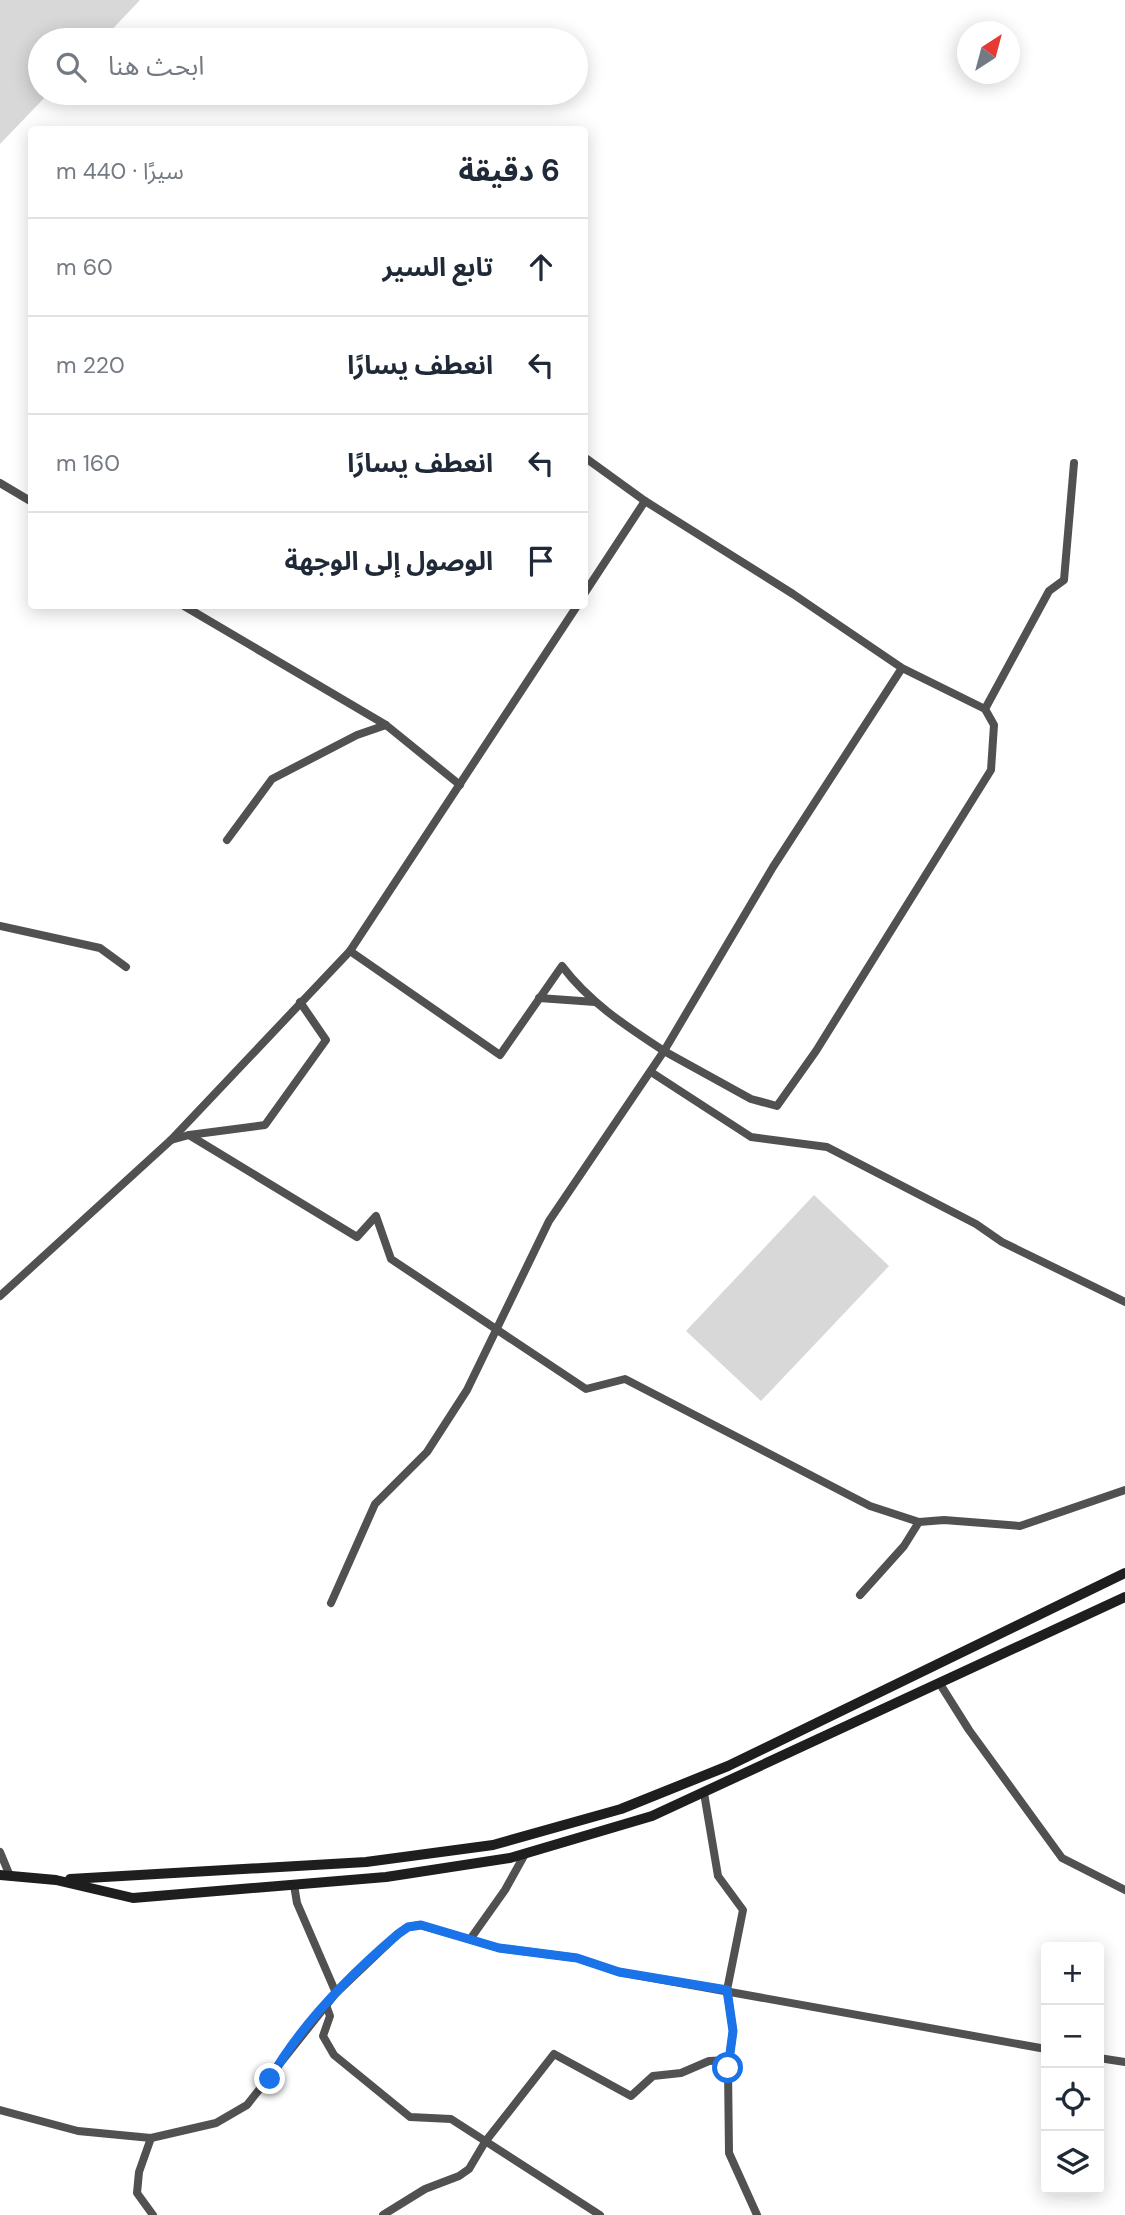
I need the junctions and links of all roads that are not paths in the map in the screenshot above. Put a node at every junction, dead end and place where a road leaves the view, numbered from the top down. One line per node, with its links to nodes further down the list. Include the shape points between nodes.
1 (588, 460): 5 (street)
2 (1074, 463): 10 (street, via 1063,580 1049,591)
3 (0, 483): 4 (street)
4 (28, 500)
5 (646, 502): 6 (street); 9 (street)
6 (588, 588)
7 (189, 609): 11 (street)
8 (575, 609): 12 (street)
9 (902, 668): 10 (street); 20 (street, via 773,867)
10 (985, 709): 20 (street, via 994,725 990,769 816,1051 777,1106 751,1099)
11 (386, 725): 12 (street); 13 (street, via 272,779)
12 (460, 785): 15 (street)
13 (227, 841)
14 (0, 926): 16 (street, via 100,948)
15 (350, 950): 17 (street, via 500,1055); 18 (street)
16 (126, 967)
17 (539, 998): 19 (street); 19 (street, via 562,966)
18 (300, 1002): 22 (street, via 326,1040 265,1125); 23 (street)
19 (595, 1002): 20 (street)
20 (664, 1051): 21 (street)
21 (651, 1072): 25 (street, via 751,1137 827,1147 1002,1242); 26 (street, via 549,1221)
22 (189, 1135): 23 (street); 26 (street, via 350,1234 357,1237 376,1216 391,1259)
23 (171, 1140): 24 (street)
24 (0, 1296)
25 (1125, 1301)
26 (497, 1332): 28 (street, via 586,1389 625,1379 870,1506); 32 (street, via 427,1452 375,1504)
27 (1125, 1490): 28 (street, via 1020,1526)
28 (919, 1522): 30 (street)
29 (1125, 1573): 33 (main road)
30 (860, 1595)
31 (1125, 1597): 34 (main road)
32 (331, 1603)
33 (1064, 1603): 34 (main road, via 1075,1608); 35 (main road)
34 (1074, 1620): 36 (main road)
35 (1020, 1623): 36 (main road, via 1019,1633); 37 (main road)
36 (1030, 1641): 38 (main road)
37 (917, 1673): 39 (main road); 44 (main road, via 728,1766 621,1810 493,1845 366,1862)
38 (940, 1684): 39 (main road); 46 (street, via 1062,1858)
39 (926, 1691): 40 (main road)
40 (704, 1793): 42 (main road, via 652,1816); 48 (street, via 718,1876 743,1910)
41 (0, 1852): 43 (street)
42 (525, 1854): 45 (main road, via 386,1877); 47 (street)
43 (5, 1875): 44 (main road)
44 (56, 1880): 45 (main road, via 133,1898)
45 (294, 1885): 49 (street, via 297,1903)
46 (1125, 1890)
47 (471, 1938): 48 (street, via 499,1948 577,1958 619,1972); 49 (street, via 421,1925 408,1927)
48 (727, 1990): 51 (street); 53 (street, via 733,2031)
49 (335, 1993): 50 (street)
50 (326, 2005): 56 (street, via 247,2105 216,2123); 57 (street, via 330,2017 324,2041 341,2062 410,2117 451,2119)
51 (1041, 2048)
52 (1104, 2059): 54 (street)
53 (729, 2060): 57 (street, via 653,2076 631,2096 554,2054); 61 (street, via 729,2153)
54 (1125, 2062)
55 (0, 2110): 56 (street, via 78,2131)
56 (151, 2137): 58 (street, via 136,2193)
57 (485, 2142): 59 (street, via 475,2162 459,2176 425,2189); 60 (street)
58 (153, 2215)
59 (383, 2215)
60 (600, 2215)
61 (757, 2215)

